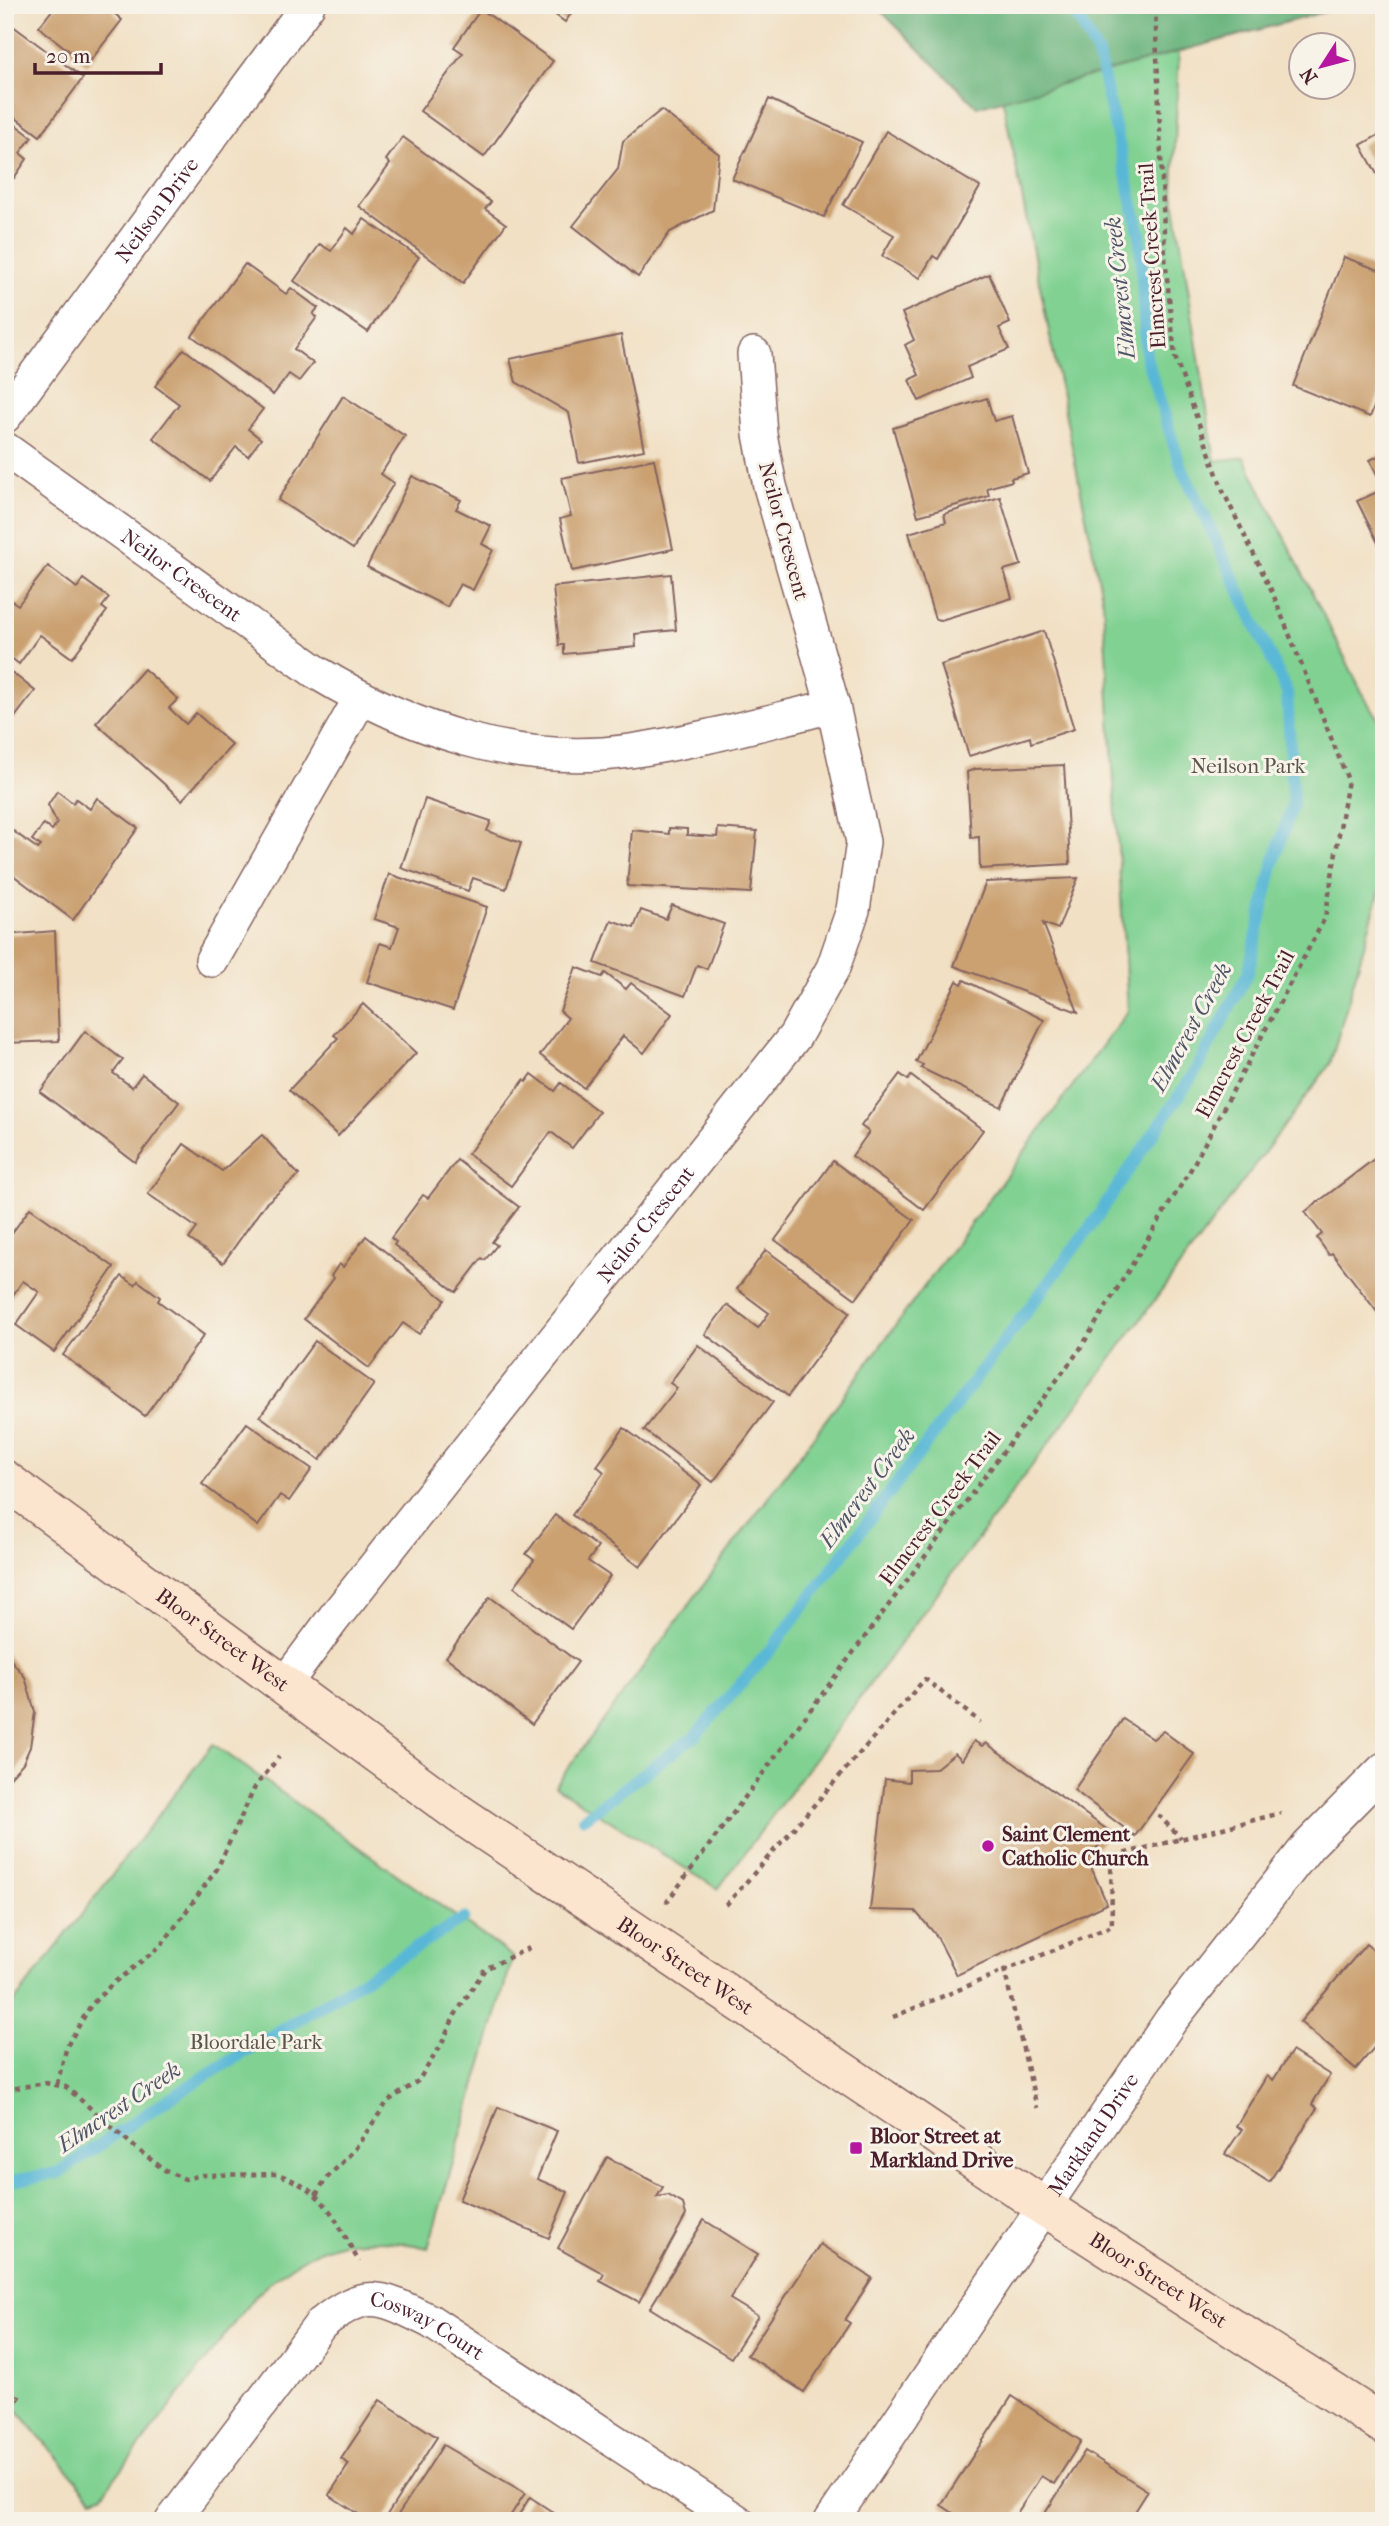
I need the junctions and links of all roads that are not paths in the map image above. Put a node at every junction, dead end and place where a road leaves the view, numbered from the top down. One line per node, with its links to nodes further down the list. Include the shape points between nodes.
1 (308, 5): 3 (street, Neilson Drive)
2 (754, 354): 6 (street, Neilor Crescent, via 760,434 770,486)
3 (5, 416)
4 (5, 449): 5 (street, Neilor Crescent)
5 (360, 699): 6 (street, Neilor Crescent, via 457,738 560,754 630,751); 7 (street)
6 (833, 706): 9 (street, Neilor Crescent, via 863,842 853,910 833,968 794,1036)
7 (212, 960)
8 (5, 1480): 9 (main road, Bloor Street West)
9 (284, 1685): 11 (main road, Bloor Street West, via 461,1815)
10 (1384, 1769): 11 (street, Markland Drive, via 1308,1846 1171,2020)
11 (1046, 2208): 12 (main road, Bloor Street West); 15 (street, Markland Drive)
12 (1384, 2425)
13 (172, 2521): 14 (street, Cosway Court, via 321,2324 345,2305 375,2298 430,2321)
14 (737, 2521)
15 (831, 2521)

